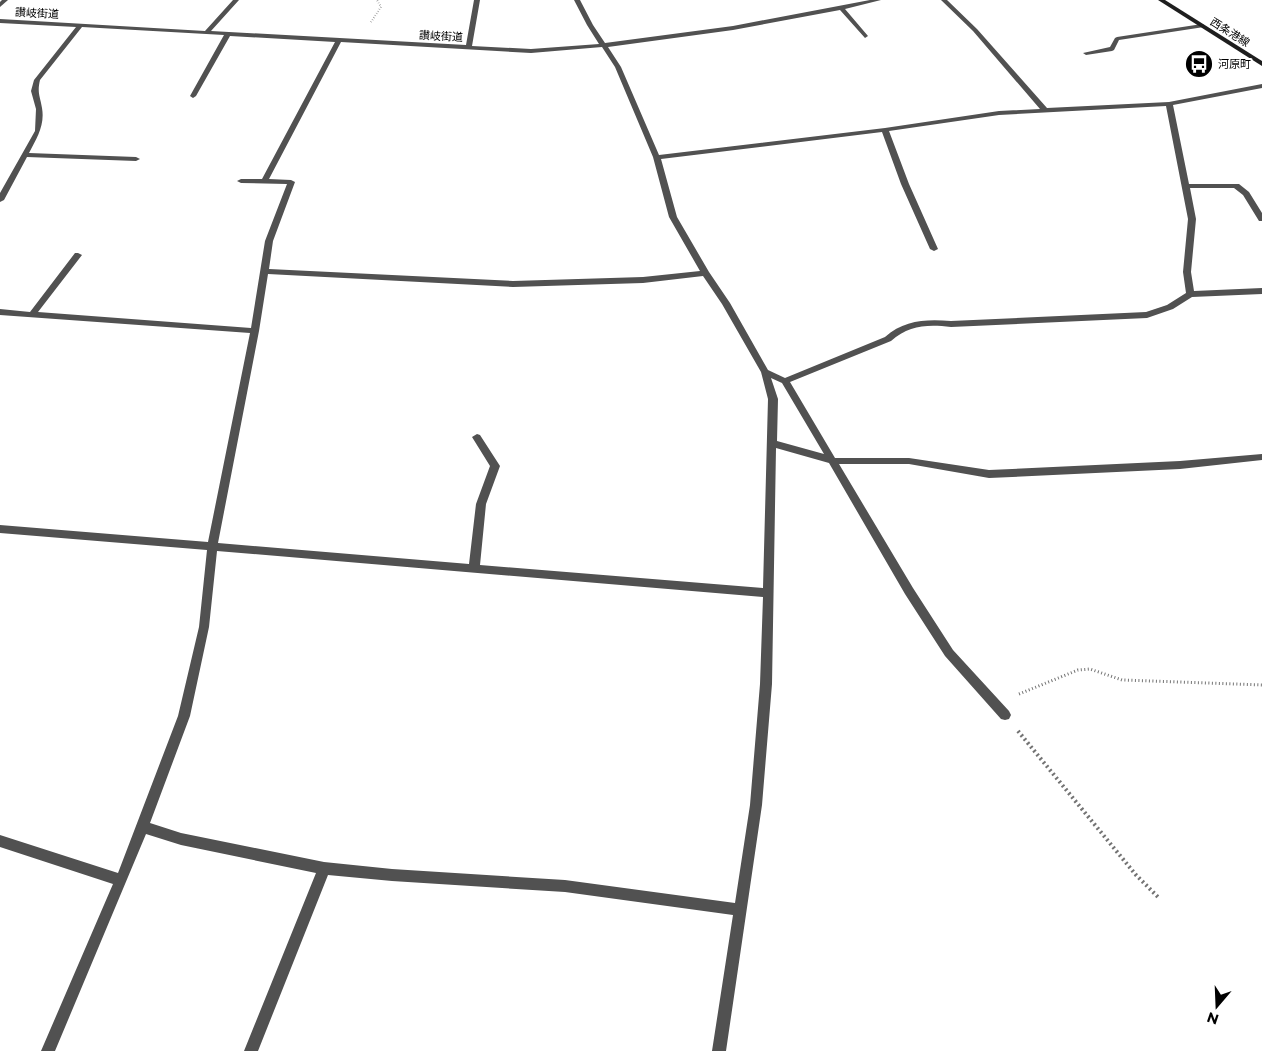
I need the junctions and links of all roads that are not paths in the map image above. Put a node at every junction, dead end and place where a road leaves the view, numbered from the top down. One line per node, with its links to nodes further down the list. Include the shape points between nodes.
1 (5, 0): 8 (street)
2 (236, 0): 13 (street)
3 (477, 0): 18 (street)
4 (577, 0): 17 (street)
5 (878, 0): 9 (street, 讃岐街道)
6 (944, 0): 24 (street, via 975,30)
7 (1161, 0): 12 (main road, 西条港線)
8 (0, 4)
9 (841, 8): 15 (street); 17 (street, 讃岐街道, via 791,20)
10 (0, 21): 11 (street, 讃岐街道)
11 (82, 25): 13 (street, 讃岐街道); 26 (street, via 37,80 34,90 39,109 38,131)
12 (1202, 26): 19 (street, via 1117,40 1112,48); 20 (main road, 西条港線)
13 (206, 32): 14 (street, 讃岐街道)
14 (228, 34): 16 (street, 讃岐街道); 22 (street)
15 (865, 36)
16 (339, 40): 18 (street, 讃岐街道); 30 (street)
17 (603, 46): 18 (street, 讃岐街道, via 531,51); 27 (street, via 618,67)
18 (469, 48)
19 (1086, 54)
20 (1262, 64)
21 (1262, 86): 23 (street)
22 (192, 96)
23 (1168, 104): 24 (street); 31 (street)
24 (1045, 110): 25 (street, via 999,113)
25 (885, 130): 27 (street); 34 (street)
26 (25, 155): 28 (street); 32 (street)
27 (657, 157): 37 (street, via 673,217)
28 (136, 159)
29 (241, 181): 30 (street)
30 (265, 181): 36 (street, via 291,182 269,241)
31 (1186, 186): 33 (street, via 1236,186 1246,194); 39 (street, via 1192,219 1187,272)
32 (1, 195)
33 (1262, 219)
34 (934, 249)
35 (78, 255): 41 (street)
36 (265, 271): 37 (street, via 513,284 643,280); 42 (street)
37 (704, 272): 43 (street, via 726,303)
38 (1262, 291): 39 (street)
39 (1190, 294): 44 (street, via 1170,307 1147,315 950,324 927,321 906,326 888,339)
40 (0, 312): 41 (street)
41 (32, 314): 42 (street)
42 (255, 331): 50 (street)
43 (765, 372): 44 (street); 46 (street, via 773,399)
44 (785, 381): 48 (street)
45 (477, 437): 51 (street, via 495,466 481,504)
46 (772, 443): 48 (street); 52 (street)
47 (1262, 457): 48 (street, via 1171,466 989,474 909,461)
48 (834, 461): 53 (street, via 949,653)
49 (0, 529): 50 (street)
50 (212, 547): 51 (street); 54 (street, via 204,627 184,716)
51 (474, 568): 52 (street)
52 (768, 593): 58 (street, via 766,684 757,795)
53 (1005, 715)
54 (143, 827): 56 (street, via 181,839); 57 (street)
55 (0, 841): 57 (street)
56 (324, 868): 58 (street, via 565,886); 60 (street)
57 (122, 880): 59 (street)
58 (741, 910): 61 (street)
59 (48, 1051)
60 (251, 1051)
61 (719, 1051)

